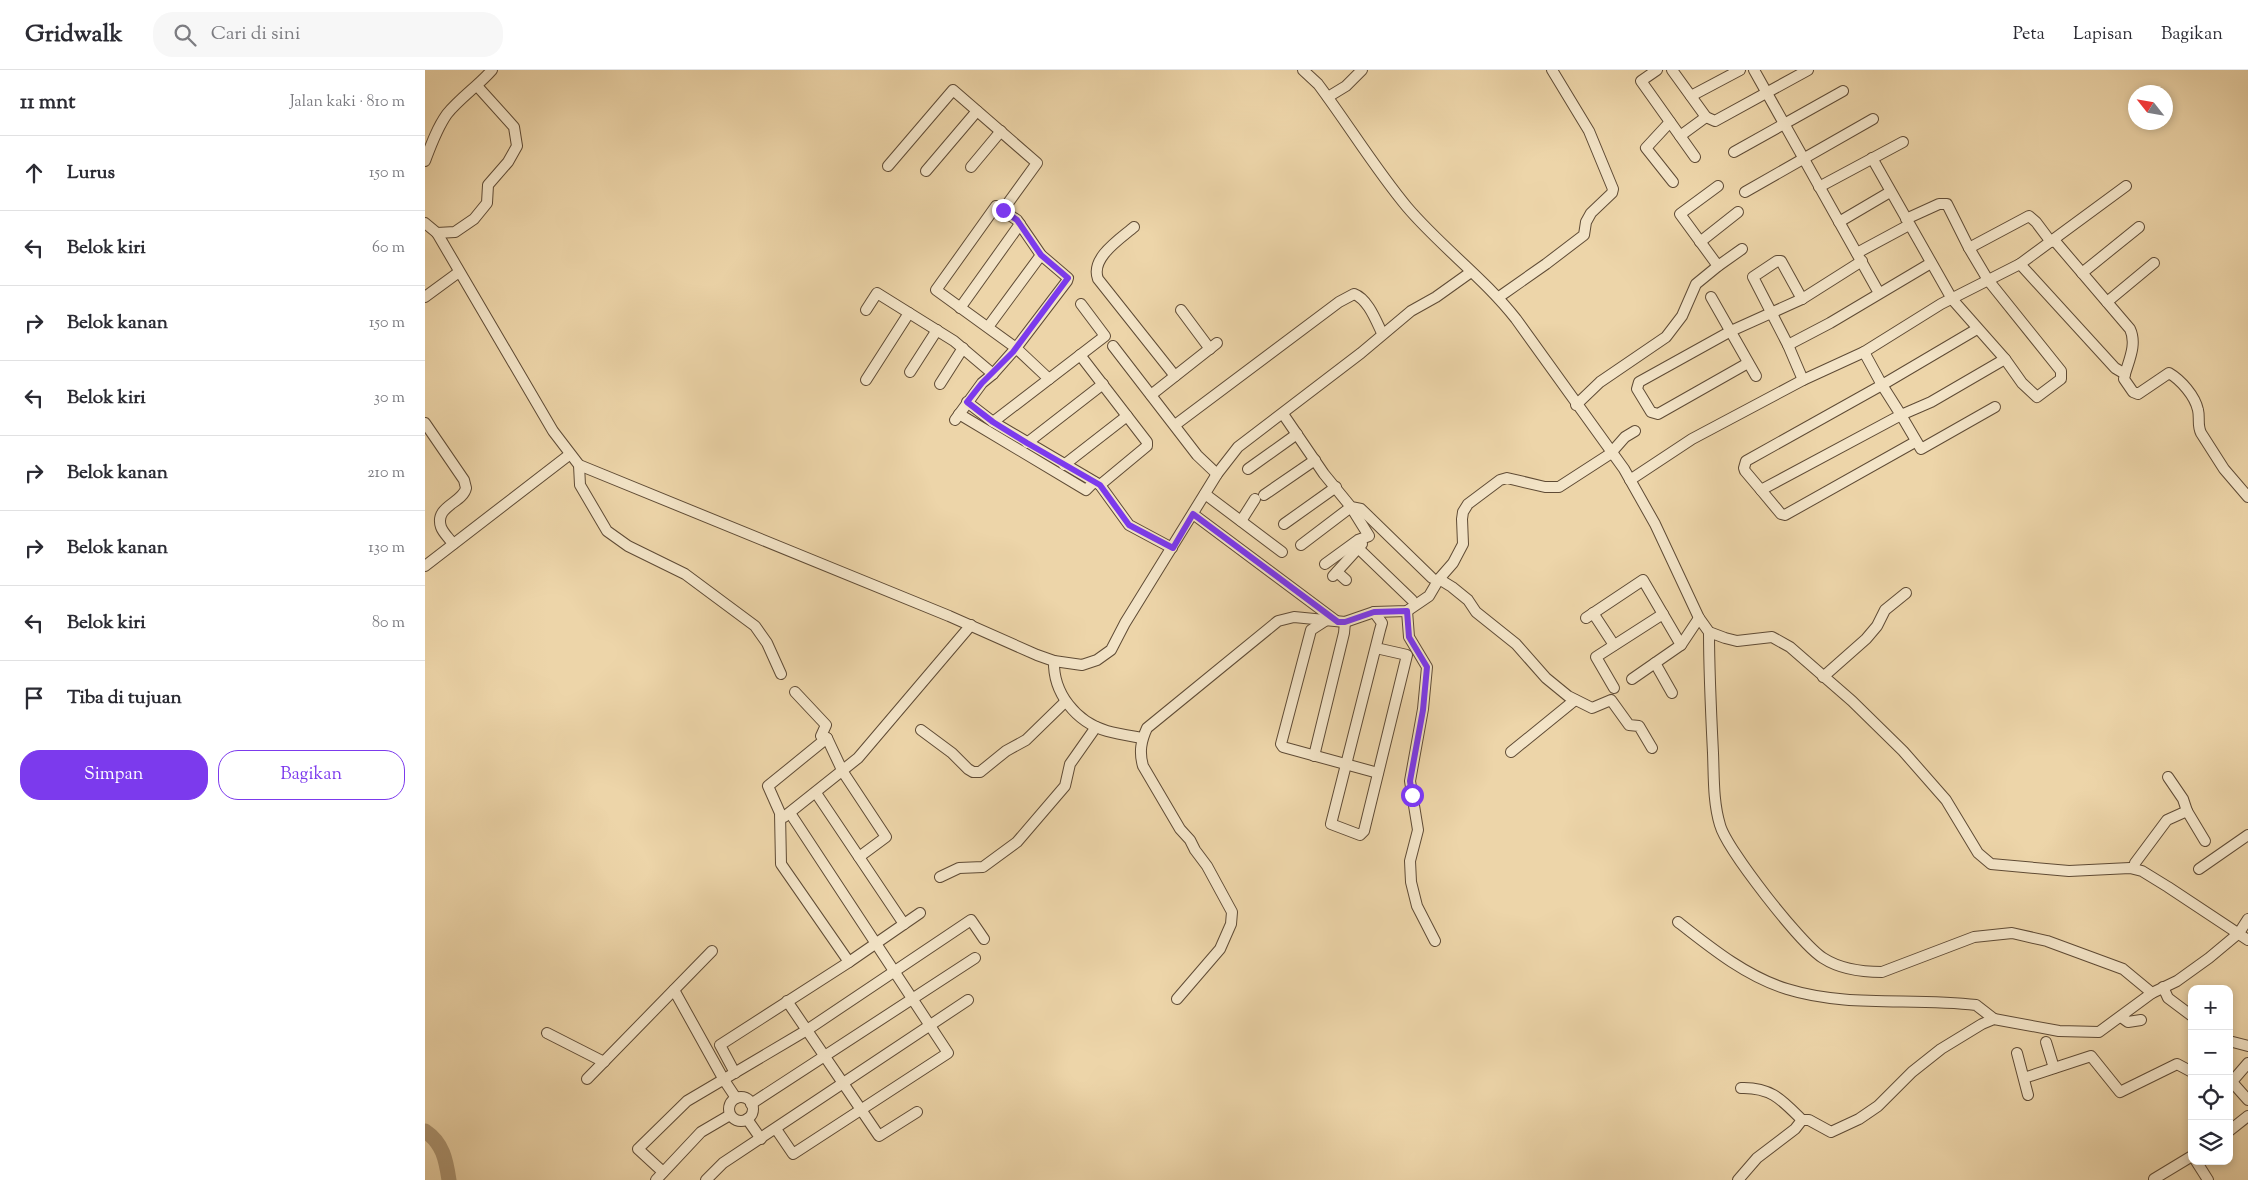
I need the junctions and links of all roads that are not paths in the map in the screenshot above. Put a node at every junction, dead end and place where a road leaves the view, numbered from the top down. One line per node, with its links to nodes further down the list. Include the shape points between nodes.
1 (492, 70): 10 (street)
2 (1303, 70): 14 (street)
3 (1361, 70): 14 (street, via 1346,86)
4 (1552, 70): 62 (street, via 1589,131 1613,189 1587,218 1584,235)
5 (1657, 70): 18 (street, via 1641,81)
6 (1672, 70): 13 (street)
7 (1740, 70): 13 (street)
8 (1754, 70): 12 (street)
9 (1809, 70): 12 (street)
10 (478, 87): 27 (street, via 447,114); 45 (street, via 515,127 517,146 489,186 487,203 474,219 455,232)
11 (1843, 91): 19 (street)
12 (1767, 93): 16 (street, via 1715,121); 19 (street)
13 (1691, 96): 16 (street)
14 (1328, 97): 57 (street, via 1407,207)
15 (977, 111): 20 (street); 28 (street, via 953,90); 30 (street)
16 (1706, 117): 21 (street)
17 (1873, 119): 26 (street)
18 (1670, 122): 21 (street); 31 (street, via 1646,148)
19 (1785, 124): 23 (street); 26 (street)
20 (1001, 131): 29 (street); 37 (street, via 1037,162)
21 (1680, 136): 24 (street)
22 (1903, 142): 25 (street)
23 (1734, 152)
24 (1695, 157)
25 (1872, 158): 34 (street); 36 (street)
26 (1803, 159): 34 (street); 35 (street)
27 (425, 161)
28 (888, 166)
29 (971, 167)
30 (926, 171)
31 (1673, 182)
32 (1718, 186): 47 (street, via 1680,214)
33 (2126, 186): 46 (street)
34 (1819, 187): 39 (street)
35 (1745, 192)
36 (1890, 192): 39 (street); 40 (street)
37 (1003, 210): 42 (street); 68 (street, via 994,206 936,288)
38 (1738, 212): 47 (street)
39 (1839, 222): 51 (street)
40 (1907, 222): 48 (street, via 1939,204 1947,204); 51 (street); 52 (street)
41 (425, 223): 45 (street)
42 (1020, 224): 50 (street); 68 (street)
43 (1134, 226): 89 (street, via 1104,254 1096,274)
44 (2139, 227): 58 (street)
45 (437, 233): 56 (street)
46 (2052, 241): 48 (street, via 2029,216); 54 (street); 58 (street)
47 (1700, 242): 55 (street)
48 (1969, 248): 59 (street)
49 (1742, 249): 55 (street)
50 (1041, 255): 73 (street); 81 (street, via 1067,276 1067,281)
51 (1860, 257): 60 (street); 65 (street)
52 (1931, 263): 60 (street); 64 (street)
53 (2154, 263): 66 (street)
54 (2020, 264): 59 (street); 88 (street, via 2115,368)
55 (1718, 266): 99 (street, via 1696,284 1682,316 1666,337 1600,382)
56 (459, 272): 61 (street); 112 (street)
57 (1471, 272): 62 (street); 77 (street)
58 (2082, 273): 66 (street)
59 (1988, 280): 64 (street); 84 (street, via 2061,371 2061,379 2034,397)
60 (1879, 293): 78 (street)
61 (425, 297)
62 (1499, 297): 99 (street)
63 (1711, 297): 76 (street)
64 (1952, 298): 74 (street); 82 (street)
65 (1802, 299): 72 (street); 72 (street, via 1783,264 1777,261 1752,279)
66 (2107, 302): 88 (street, via 2134,337)
67 (1081, 304): 83 (street, via 1105,336)
68 (960, 308): 73 (street)
69 (866, 310): 71 (street, via 877,292)
70 (1181, 310): 89 (street, via 1213,346)
71 (909, 312): 75 (street); 92 (street)
72 (1771, 314): 76 (street); 78 (street)
73 (987, 327): 81 (street)
74 (1977, 329): 84 (street); 96 (street)
75 (937, 330): 80 (street); 86 (street)
76 (1731, 331): 85 (street); 85 (street, via 1639,382 1637,389 1651,412 1658,414)
77 (1383, 333): 101 (street); 106 (street, via 1369,309 1354,294)
78 (1788, 345): 93 (street)
79 (1113, 346): 97 (street)
80 (963, 348): 87 (street); 94 (street)
81 (1016, 348): 87 (street); 91 (street)
82 (1864, 352): 93 (street); 96 (street)
83 (1080, 355): 91 (street); 95 (street)
84 (2005, 359): 103 (street)
85 (1748, 363): 90 (street)
86 (910, 372)
87 (993, 374): 98 (street)
88 (2125, 374): 124 (street, via 2124,379 2138,394 2169,373 2184,386 2198,409 2201,433)
89 (1175, 376): 97 (street)
90 (1756, 376)
91 (1049, 379): 104 (street)
92 (866, 380)
93 (1803, 380): 119 (street, via 1692,440)
94 (940, 384)
95 (1103, 384): 102 (street); 110 (street)
96 (1882, 385): 103 (street); 122 (street, via 1746,462 1745,471)
97 (1151, 395): 106 (street)
98 (967, 402): 104 (street); 118 (street, via 957,417)
99 (1576, 404): 111 (street)
100 (1995, 407): 109 (street, via 1923,449)
101 (1283, 414): 108 (street); 117 (street, via 1238,447)
102 (1127, 416): 115 (street); 120 (street, via 1147,446)
103 (1901, 416): 109 (street); 122 (street)
104 (993, 422): 110 (street)
105 (425, 423): 131 (street, via 464,480 466,488 441,518 441,527)
106 (1175, 425): 117 (street, via 1197,455)
107 (1635, 431): 111 (street)
108 (1297, 434): 113 (street); 116 (street)
109 (1915, 442): 122 (street, via 1785,515)
110 (1027, 443): 115 (street)
111 (1610, 454): 119 (street); 138 (street, via 1559,487 1507,478 1500,480 1468,504 1463,512 1463,544 1453,563)
112 (569, 455): 114 (street); 131 (street)
113 (1315, 460): 121 (street); 127 (street, via 1260,497)
114 (579, 465): 147 (street); 154 (street, via 580,485 607,531 627,546 685,574 755,626)
115 (1064, 465): 118 (street)
116 (1248, 469)
117 (1217, 474): 123 (street)
118 (1079, 480): 120 (street)
119 (1630, 480): 145 (street, via 1655,524)
120 (1097, 483): 133 (street, via 1129,525)
121 (1336, 487): 125 (street); 128 (street)
122 (1761, 490)
123 (1205, 494): 126 (street); 127 (street)
124 (2248, 497)
125 (1351, 507): 129 (street, via 1361,509); 130 (street); 132 (street)
126 (1193, 514): 133 (street); 146 (street)
127 (1241, 521): 135 (street)
128 (1284, 524)
129 (1377, 526): 130 (street); 138 (street)
130 (1369, 536): 134 (street); 136 (street, via 1358,540)
131 (453, 544): 137 (street)
132 (1301, 545)
133 (1173, 548): 152 (street, via 1111,650 1082,665)
134 (1358, 548): 139 (street, via 1335,574); 141 (street)
135 (1282, 552)
136 (1325, 564)
137 (425, 566)
138 (1435, 579): 142 (street, via 1429,596); 160 (street, via 1468,600 1476,612 1515,644 1545,678)
139 (1346, 580)
140 (1906, 594): 155 (street, via 1885,610 1866,639)
141 (1412, 600)
142 (1407, 611): 143 (street); 189 (street, via 1409,637 1427,667 1410,781 1418,830 1410,861 1411,882 1417,906)
143 (1374, 612): 146 (street); 151 (street, via 1382,623)
144 (1663, 614): 149 (street); 149 (street, via 1643,580 1589,615); 150 (street)
145 (1699, 618): 148 (street); 150 (street)
146 (1337, 621): 165 (street, via 1294,617 1278,621 1147,728); 168 (street, via 1345,633); 168 (street, via 1311,630 1281,744)
147 (971, 625): 152 (street); 170 (street)
148 (1709, 632): 155 (street, via 1737,641 1777,639); 197 (street, via 1714,790 1720,824 1727,842 1811,949 1837,965 1881,972 1974,937 2012,933 2047,941 2123,969)
149 (1614, 645): 157 (street, via 1596,657)
150 (1681, 645): 153 (street)
151 (1376, 648): 169 (street); 171 (street, via 1407,655)
152 (1054, 661): 161 (street, via 1054,675)
153 (1655, 663): 156 (street); 159 (street)
154 (781, 674)
155 (1823, 676): 179 (street, via 1873,721 1924,774 1946,800 1978,853 1987,861 1997,865 2069,871)
156 (1632, 679)
157 (1614, 688)
158 (795, 692): 164 (street, via 826,725 821,736)
159 (1672, 693)
160 (1575, 700): 166 (street, via 1592,708 1611,700 1629,725 1639,726); 167 (street)
161 (1065, 702): 162 (street); 163 (street, via 1027,740 1006,751 980,772 968,769)
162 (1096, 726): 165 (street); 181 (street, via 1070,764 1065,786 1017,842 983,868 959,868)
163 (921, 730)
164 (827, 738): 170 (street); 175 (street, via 768,786 780,813)
165 (1142, 738): 199 (street, via 1140,756 1143,766 1180,830 1191,840 1207,866 1232,912 1231,924 1220,949)
166 (1653, 748)
167 (1511, 752)
168 (1314, 756): 169 (street)
169 (1346, 764): 171 (street); 171 (street, via 1331,824 1360,835 1364,831)
170 (843, 772): 173 (street); 178 (street, via 886,837)
171 (1378, 773)
172 (2168, 777): 174 (street)
173 (816, 793): 175 (street); 178 (street)
174 (2187, 811): 177 (street); 179 (street, via 2167,820)
175 (786, 816): 190 (street); 193 (street, via 781,864)
176 (2248, 835): 180 (street)
177 (2205, 841)
178 (859, 857): 185 (street)
179 (2134, 868): 186 (street)
180 (2199, 869)
181 (940, 877)
182 (920, 913): 185 (street)
183 (2248, 919): 186 (street)
184 (1678, 922): 204 (street, via 1747,971 1786,989 1823,997 1976,1005)
185 (904, 924): 190 (street)
186 (2239, 933): 188 (street); 195 (street, via 2177,981)
187 (984, 940): 194 (street, via 971,920)
188 (2248, 940)
189 (1435, 941)
190 (876, 943): 193 (street); 194 (street)
191 (713, 951): 196 (street)
192 (975, 958): 198 (street)
193 (849, 962): 201 (street)
194 (895, 972): 198 (street); 207 (street)
195 (2163, 987): 197 (street); 202 (street, via 2167,998)
196 (674, 990): 214 (street); 221 (street)
197 (2152, 993): 203 (street)
198 (913, 999): 206 (street); 213 (street)
199 (1177, 999)
200 (968, 1000): 206 (street)
201 (787, 1001): 207 (street); 218 (street, via 720,1045)
202 (2188, 1013)
203 (2121, 1017): 204 (street, via 2093,1033); 205 (street, via 2128,1022)
204 (1994, 1020): 235 (street, via 1941,1049 1859,1120 1831,1132 1809,1120)
205 (2141, 1020)
206 (930, 1025): 223 (street); 230 (street, via 948,1053)
207 (807, 1030): 213 (street); 218 (street)
208 (547, 1033): 214 (street)
209 (2046, 1042): 216 (street)
210 (2233, 1042): 211 (street)
211 (2248, 1046)
212 (2017, 1053): 219 (street)
213 (823, 1055): 223 (street); 229 (street)
214 (604, 1062): 220 (street)
215 (2248, 1063): 222 (street)
216 (2054, 1068): 217 (street, via 2091,1056 2120,1092 2177,1064); 219 (street)
217 (2188, 1070)
218 (735, 1073): 221 (street)
219 (2024, 1078): 226 (street)
220 (587, 1079)
221 (724, 1080): 227 (street); 241 (street, via 687,1101 638,1149)
222 (2233, 1081)
223 (843, 1083): 230 (street); 237 (street)
224 (2233, 1085): 228 (street)
225 (1741, 1088): 235 (street, via 1776,1094)
226 (2028, 1095)
227 (736, 1098): 229 (street, via 743,1097); 232 (street, via 729,1106)
228 (2248, 1100)
229 (751, 1104): 234 (street, via 752,1111)
230 (861, 1110): 231 (street, via 879,1136); 237 (street, via 793,1154)
231 (917, 1112)
232 (730, 1115): 234 (street, via 738,1120); 241 (street, via 701,1132)
233 (2248, 1116): 236 (street)
234 (747, 1119): 238 (street)
235 (1802, 1120): 244 (street, via 1757,1158)
236 (2233, 1128)
237 (776, 1129): 238 (street)
238 (761, 1139): 243 (street, via 723,1163)
239 (2188, 1158): 242 (street)
240 (2199, 1165): 245 (street)
241 (659, 1176)
242 (2154, 1179)
243 (706, 1180)
244 (1738, 1180)
245 (2208, 1180)

